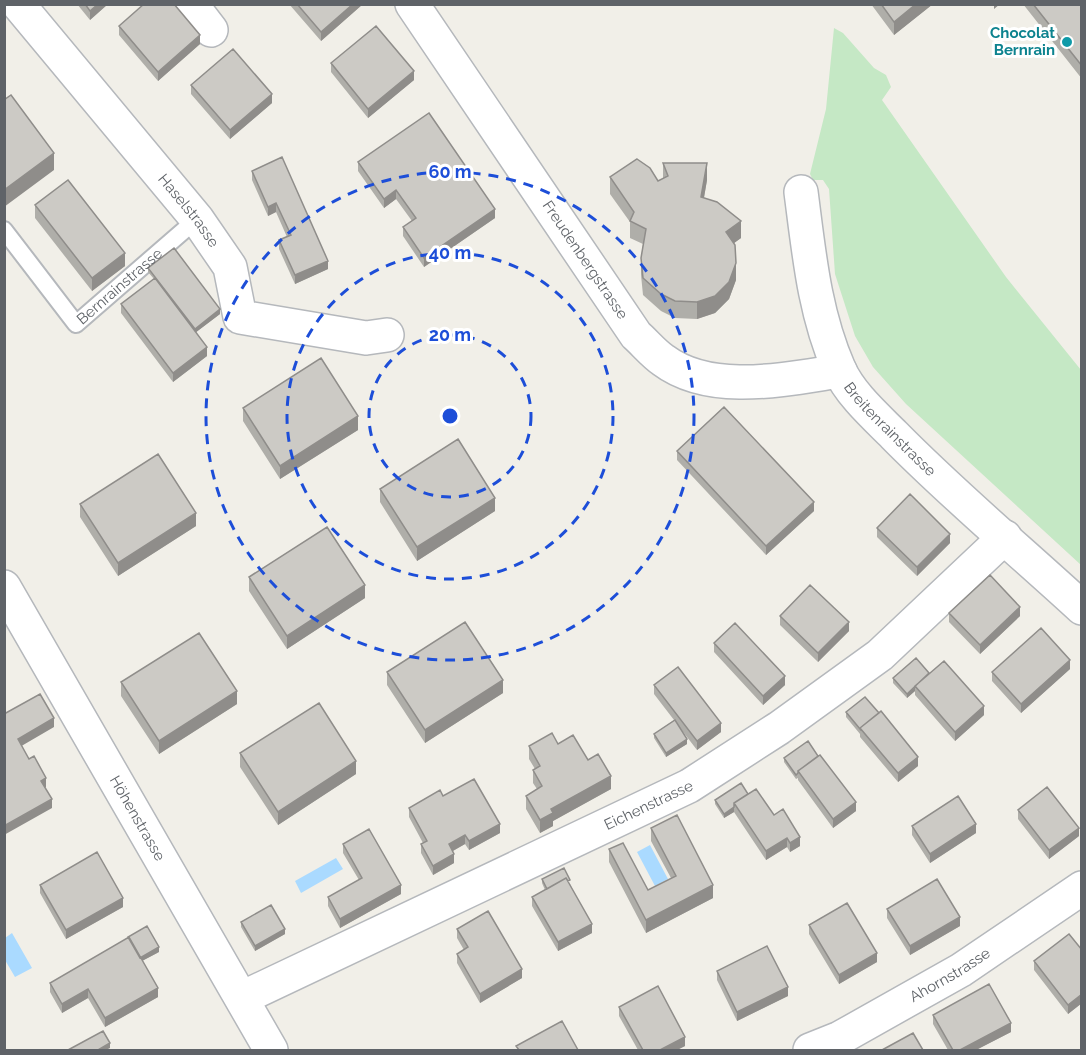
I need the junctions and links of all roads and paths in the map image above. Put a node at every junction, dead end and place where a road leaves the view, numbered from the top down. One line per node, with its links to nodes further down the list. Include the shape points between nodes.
1 (18, 4): 6 (street, Haselstrasse)
2 (191, 4): 4 (street)
3 (412, 4): 9 (street, Freudenbergstrasse, via 636,335 664,361 693,375 727,381)
4 (211, 30)
5 (801, 192): 9 (street, Breitenrainstrasse, via 814,290)
6 (197, 219): 7 (lane, Bernrainstrasse, via 76,324); 8 (street, Haselstrasse, via 230,267 240,317 366,338)
7 (4, 230)
8 (387, 335)
9 (840, 371): 10 (street, Breitenrainstrasse, via 869,409 925,466)
10 (1005, 537): 12 (street, Breitenrainstrasse); 14 (street, Eichenstrasse, via 880,655 779,728 689,786)
11 (4, 587): 14 (street, Höhenstrasse)
12 (1082, 608)
13 (1082, 888): 16 (street, Ahornstrasse, via 961,970 840,1038)
14 (242, 998): 15 (street, Höhenstrasse)
15 (271, 1050)
16 (810, 1050)

